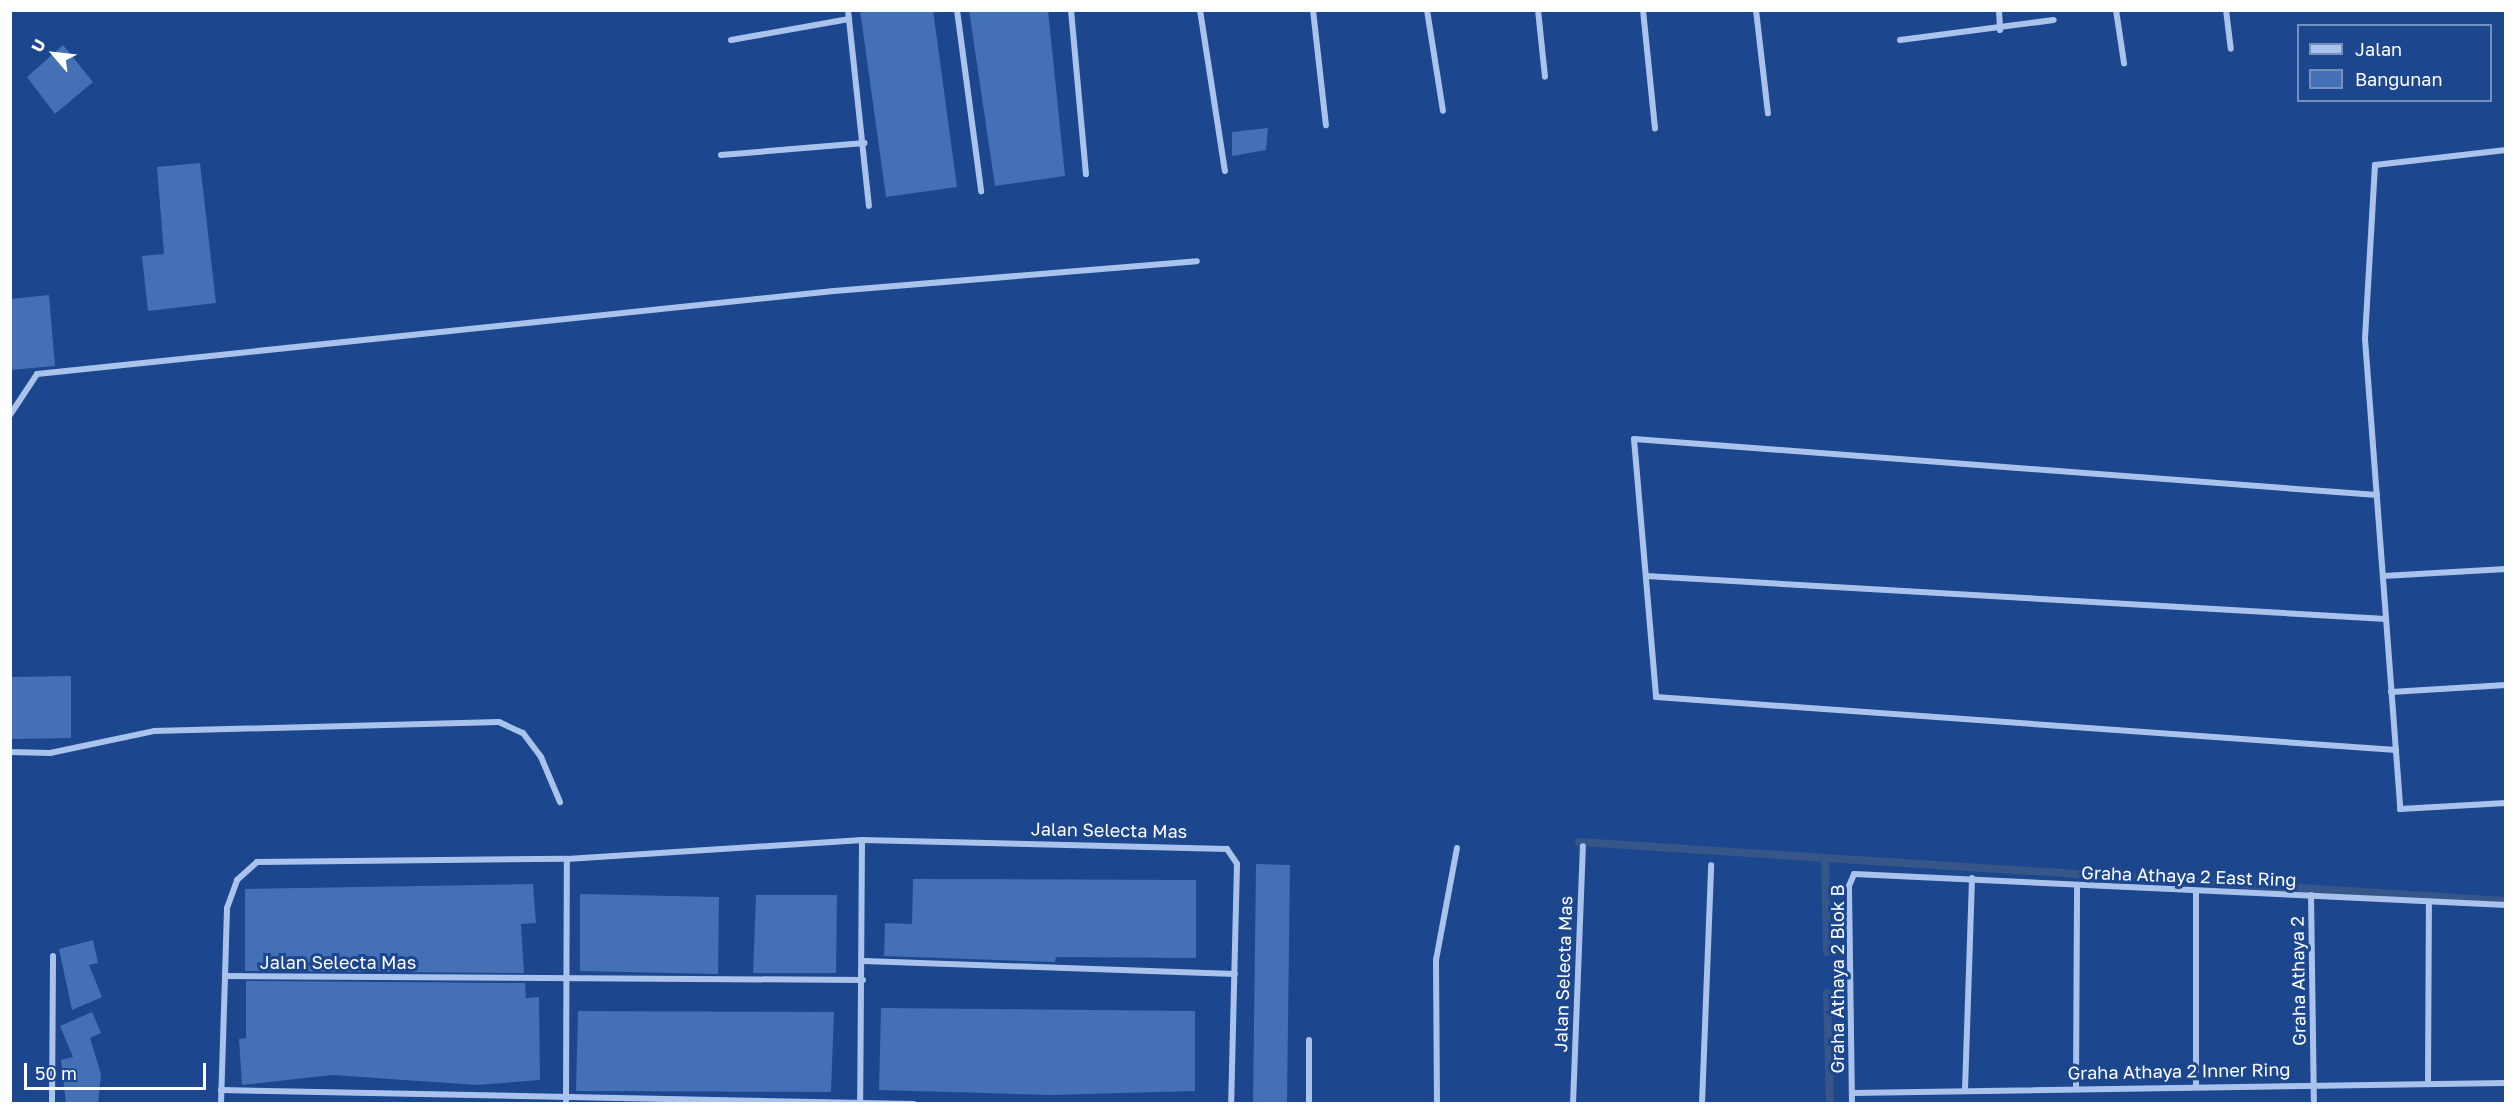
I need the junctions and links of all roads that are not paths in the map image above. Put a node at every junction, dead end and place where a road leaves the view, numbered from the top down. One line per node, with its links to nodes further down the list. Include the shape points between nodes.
1 (848, 10): 13 (street)
2 (957, 10): 30 (street)
3 (1071, 10): 29 (street)
4 (1200, 10): 28 (street)
5 (1312, 10): 23 (street)
6 (1427, 10): 21 (street)
7 (1538, 10): 20 (street)
8 (1643, 10): 24 (street)
9 (1756, 10): 22 (street)
10 (1999, 10): 15 (street)
11 (2116, 10): 19 (street)
12 (2226, 10): 18 (street)
13 (849, 20): 16 (street); 25 (street)
14 (2054, 20): 15 (street)
15 (2000, 30): 17 (street)
16 (731, 40)
17 (1900, 40)
18 (2231, 50)
19 (2124, 63)
20 (1545, 77)
21 (1443, 111)
22 (1768, 113)
23 (1326, 125)
24 (1655, 128)
25 (865, 142): 27 (street); 31 (street)
26 (2505, 150): 34 (street, via 2375,165 2365,339)
27 (721, 155)
28 (1225, 171)
29 (1086, 174)
30 (981, 191)
31 (869, 206)
32 (1197, 261): 33 (street, via 834,291 37,374)
33 (10, 415)
34 (2377, 495): 36 (street, via 1634,439); 37 (street)
35 (2505, 569): 37 (street)
36 (1646, 576): 38 (street); 41 (street, via 1656,697)
37 (2383, 576): 38 (street)
38 (2386, 619): 40 (street)
39 (2505, 685): 40 (street)
40 (2391, 692): 41 (street)
41 (2396, 750): 44 (street, via 2400,809)
42 (10, 752): 43 (street, via 50,753 154,731 499,722 524,733 541,757)
43 (560, 802)
44 (2505, 803)
45 (862, 840): 48 (street, Jalan Selecta Mas); 58 (street); 59 (street, Jalan Selecta Mas, via 1227,849 1237,864)
46 (1583, 846): 81 (street, Jalan Selecta Mas)
47 (1457, 848): 80 (street, via 1436,960)
48 (567, 859): 60 (street, Jalan Selecta Mas, via 257,862 237,880 227,908); 61 (street)
49 (1711, 865): 82 (street)
50 (1872, 874): 51 (street, Graha Athaya 2 East Ring); 71 (street, Graha Athaya 2 Blok B, via 1850,879)
51 (1972, 878): 52 (street, Graha Athaya 2 East Ring); 70 (street)
52 (2077, 886): 53 (street, Graha Athaya 2 East Ring); 68 (street)
53 (2196, 893): 54 (street, Graha Athaya 2 East Ring); 66 (street)
54 (2312, 895): 55 (street, Graha Athaya 2 East Ring); 67 (street, Graha Athaya 2)
55 (2429, 903): 56 (street, Graha Athaya 2 East Ring); 64 (street)
56 (2505, 905)
57 (53, 956): 74 (street)
58 (864, 961): 59 (street); 62 (street)
59 (1235, 974): 78 (street, Jalan Selecta Mas)
60 (225, 976): 61 (street, Jalan Selecta Mas); 69 (street)
61 (565, 977): 62 (street, Jalan Selecta Mas); 72 (street)
62 (863, 980): 73 (street)
63 (1309, 1040): 79 (street)
64 (2428, 1082): 65 (street, Graha Athaya 2 Inner Ring); 67 (street, Graha Athaya 2 Inner Ring)
65 (2505, 1083)
66 (2196, 1085): 67 (street, Graha Athaya 2 Inner Ring); 68 (street, Graha Athaya 2 Inner Ring)
67 (2314, 1085): 84 (street, Graha Athaya 2)
68 (2076, 1087): 70 (street, Graha Athaya 2 Inner Ring)
69 (221, 1090): 72 (street); 75 (street)
70 (1965, 1090): 71 (street, Graha Athaya 2 Inner Ring)
71 (1852, 1093): 83 (street, Graha Athaya 2 Blok B)
72 (567, 1095): 73 (street); 76 (street)
73 (860, 1103): 77 (street)
74 (52, 1104)
75 (220, 1104)
76 (566, 1104)
77 (914, 1104)
78 (1231, 1104)
79 (1309, 1104)
80 (1437, 1104)
81 (1573, 1104)
82 (1702, 1104)
83 (1852, 1104)
84 (2314, 1104)

